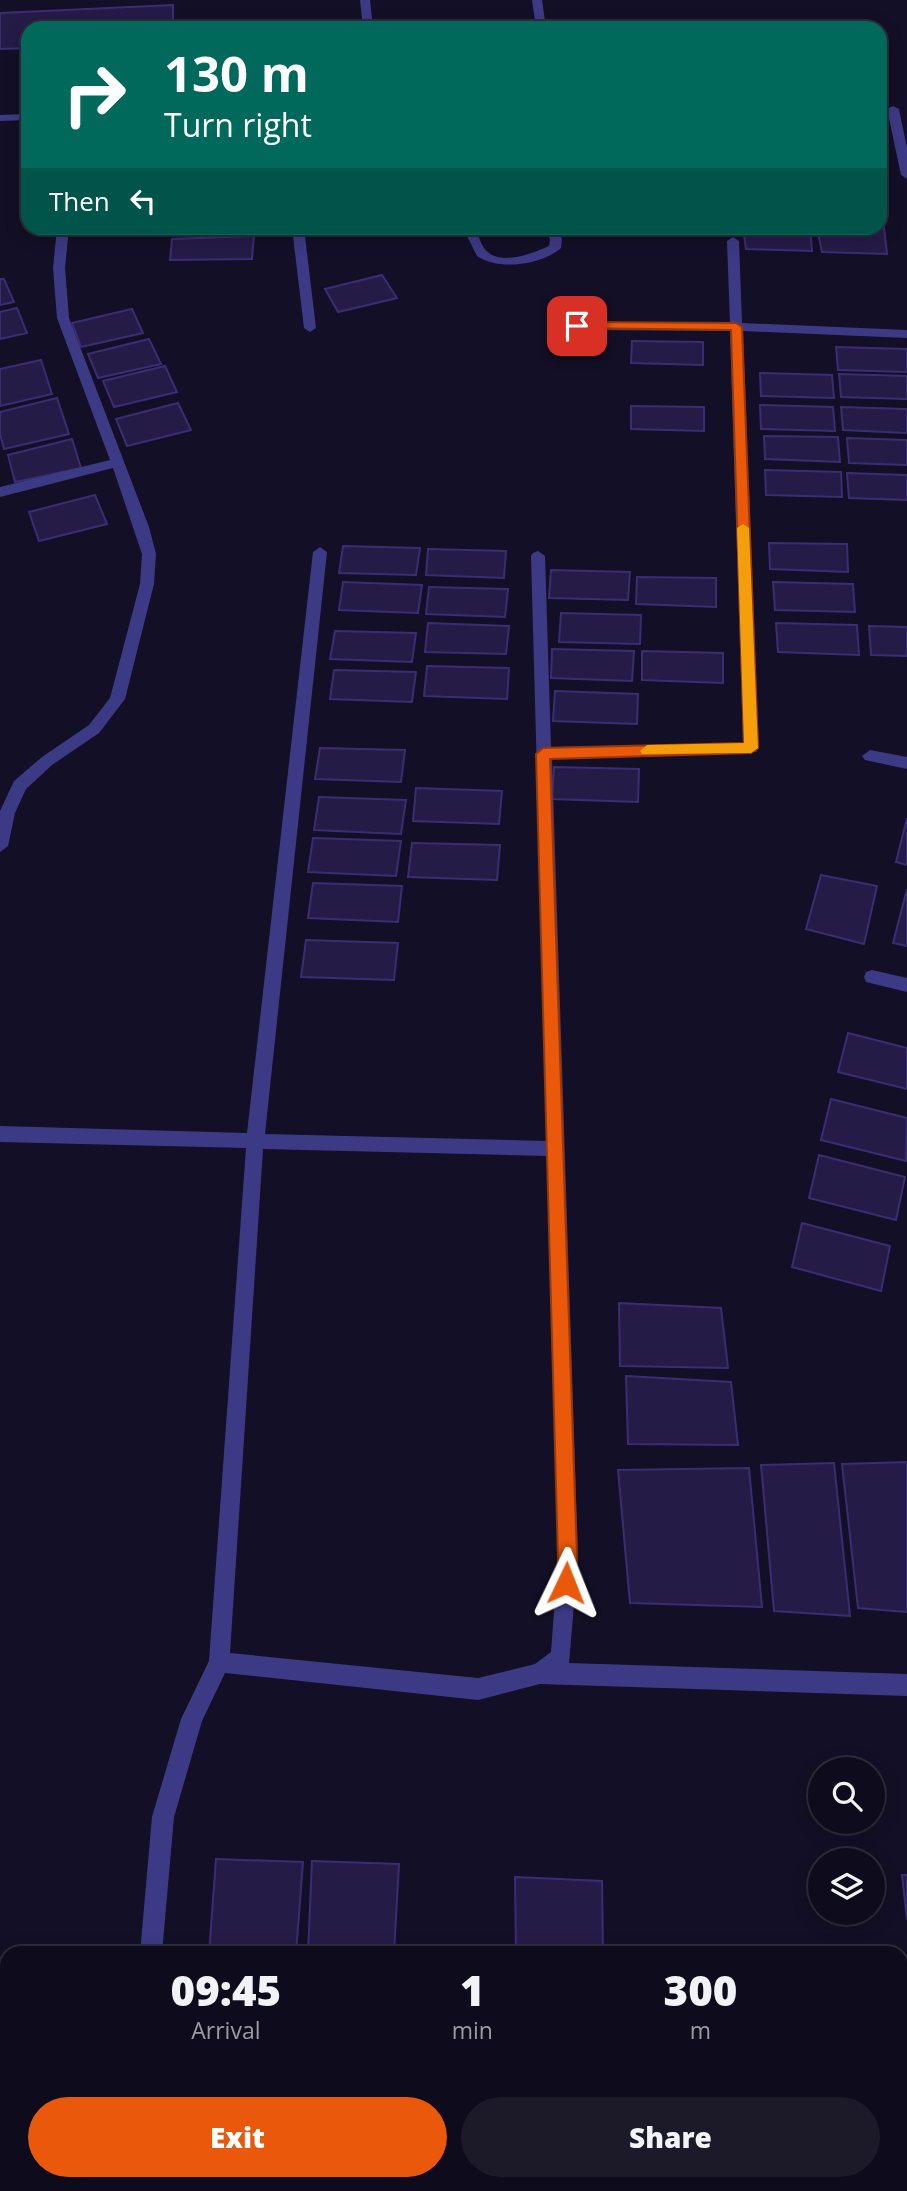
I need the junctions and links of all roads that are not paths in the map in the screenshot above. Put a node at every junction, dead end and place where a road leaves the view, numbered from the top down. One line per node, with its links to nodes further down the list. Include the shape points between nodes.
1 (365, 0): 3 (street)
2 (537, 0): 4 (street)
3 (367, 21)
4 (540, 21)
5 (893, 109): 8 (street)
6 (21, 117): 7 (street)
7 (0, 118)
8 (907, 175)
9 (62, 235): 18 (street, via 59,268 63,318)
10 (299, 235): 16 (street)
11 (472, 235): 12 (street, via 480,252 502,261 555,248)
12 (554, 235)
13 (733, 241): 15 (street)
14 (577, 326): 15 (street)
15 (736, 327): 17 (street); 23 (street, via 751,748)
16 (310, 328)
17 (907, 334)
18 (117, 463): 20 (street); 26 (street, via 149,554 147,584 117,699 94,729 20,785 7,813)
19 (0, 473): 20 (street)
20 (3, 492)
21 (320, 552): 30 (street)
22 (538, 556): 23 (street)
23 (543, 754): 31 (street)
24 (870, 756): 25 (street)
25 (907, 763)
26 (0, 846)
27 (872, 977): 28 (street)
28 (907, 985)
29 (0, 1134): 30 (street)
30 (255, 1141): 31 (street); 32 (street)
31 (553, 1149): 33 (street, via 568,1558 561,1657)
32 (219, 1662): 33 (street, via 478,1689); 35 (street, via 192,1719 163,1817)
33 (540, 1672): 34 (street)
34 (907, 1685)
35 (152, 1946)

